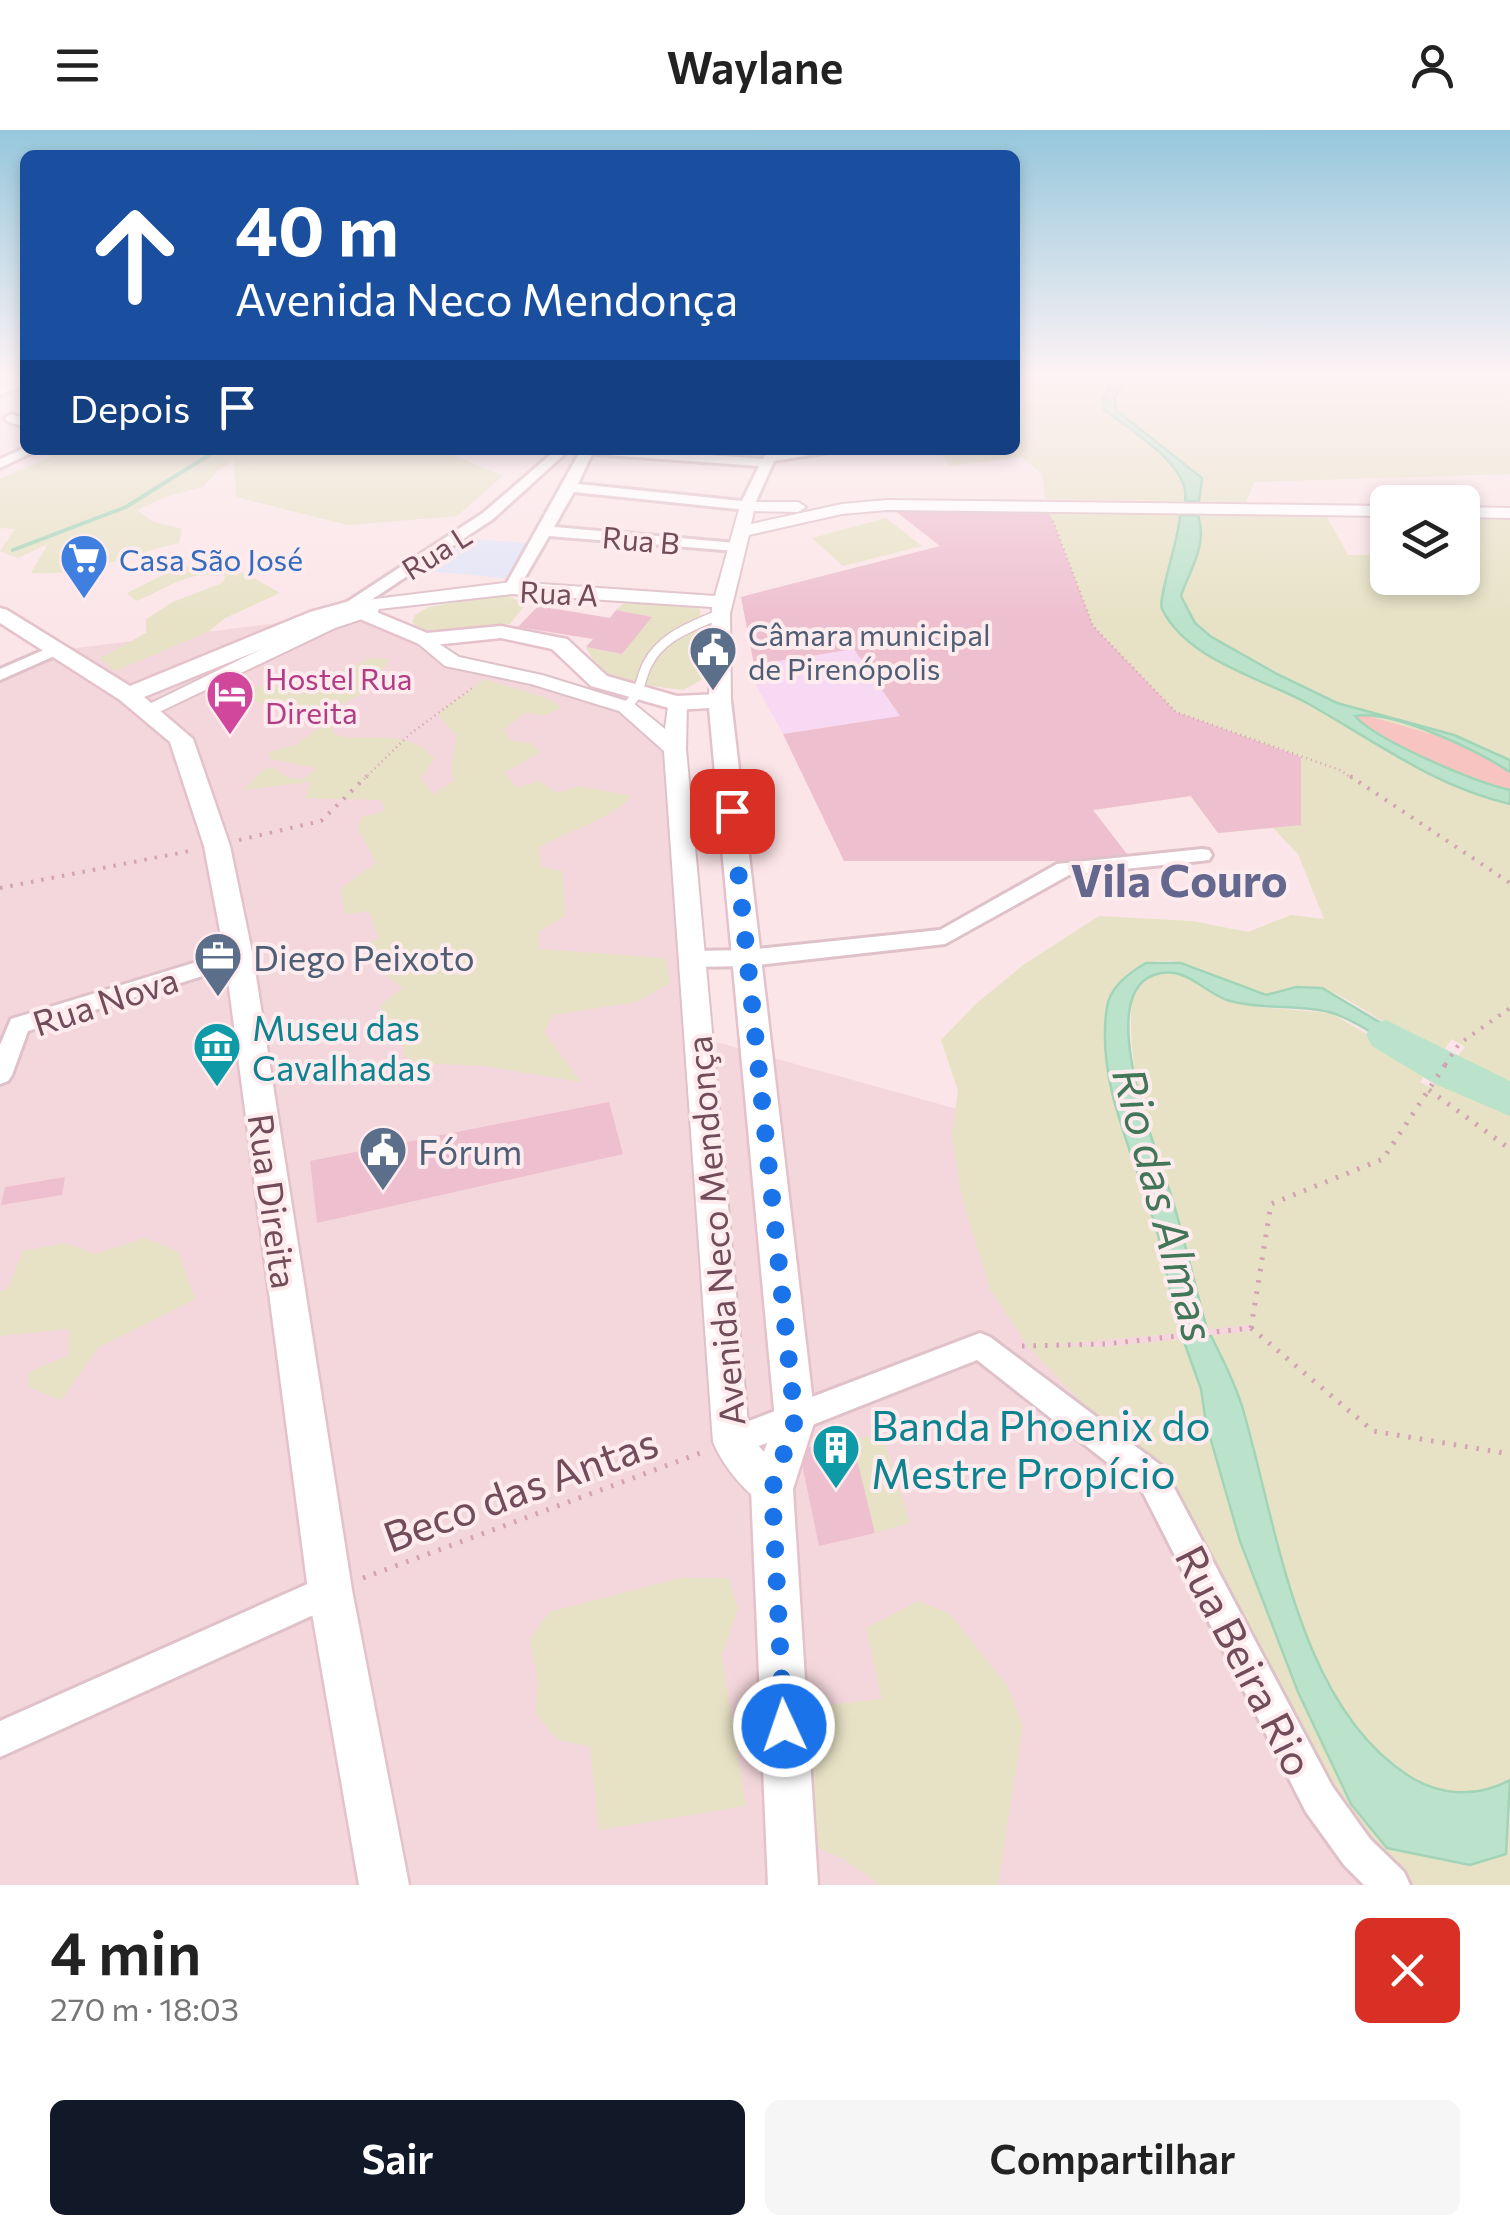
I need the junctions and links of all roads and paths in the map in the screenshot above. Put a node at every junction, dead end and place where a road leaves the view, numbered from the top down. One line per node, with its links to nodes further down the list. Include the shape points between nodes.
1 (557, 456): 5 (street, Rua L)
2 (587, 456): 6 (street, Rua L)
3 (743, 456): 4 (street)
4 (771, 457): 7 (street)
5 (536, 478): 6 (street); 17 (street, Rua L)
6 (571, 485): 7 (street); 13 (street, Rua L)
7 (747, 506): 8 (street); 14 (street)
8 (842, 508): 9 (street); 14 (street)
9 (1047, 508): 10 (street); 31 (path, via 1093,626 1176,712 1340,770)
10 (1370, 512)
11 (1480, 512): 12 (street)
12 (1510, 513)
13 (546, 531): 14 (street, Rua B); 15 (street, Rua L)
14 (739, 539): 16 (street)
15 (512, 588): 16 (street, Rua A); 17 (street, Rua A)
16 (722, 608): 24 (lane, via 669,637 648,659); 25 (street)
17 (355, 610): 19 (main road); 26 (main road, via 317,616)
18 (0, 614): 20 (main road, Rua Direita)
19 (424, 640): 22 (street, via 452,662); 24 (main road, via 501,632 559,644 599,681)
20 (48, 646): 21 (street); 23 (street); 26 (main road, Rua Direita)
21 (0, 660)
22 (495, 671): 24 (street); 29 (path, via 410,734 321,821)
23 (0, 675)
24 (633, 700): 27 (main road); 28 (street)
25 (720, 701): 27 (main road); 35 (main road, Avenida Neco Mendonça)
26 (138, 702): 29 (main road, Rua Direita, via 181,740)
27 (676, 703): 28 (street, Avenida Neco Mendonça)
28 (675, 749): 34 (street, Avenida Neco Mendonça)
29 (217, 846): 32 (path); 33 (main road, Rua Direita)
30 (1202, 855): 35 (street, via 1064,868 945,937)
31 (1510, 883)
32 (0, 888)
33 (239, 957): 37 (street, Rua Nova); 47 (main road, Rua Direita)
34 (692, 958): 35 (street); 44 (street, Avenida Neco Mendonça)
35 (748, 958): 43 (main road, Avenida Neco Mendonça)
36 (1510, 1008): 39 (path, via 1459,1044)
37 (10, 1028): 38 (street, Rua Nova)
38 (0, 1075)
39 (1428, 1090): 40 (path); 41 (path, via 1384,1158 1271,1204)
40 (1510, 1149)
41 (1251, 1328): 42 (path, via 1106,1344); 45 (path, via 1372,1431)
42 (980, 1346): 43 (street); 51 (street, Rua Beira Rio, via 1152,1478 1319,1799)
43 (795, 1420): 44 (street); 46 (main road, Avenida Neco Mendonça)
44 (731, 1442): 46 (street, Avenida Neco Mendonça); 47 (path, Beco das Antas)
45 (1510, 1454)
46 (772, 1489): 50 (main road)
47 (330, 1590): 48 (street); 49 (main road, Rua Direita)
48 (0, 1739)
49 (384, 1885)
50 (792, 1885)
51 (1391, 1885)

